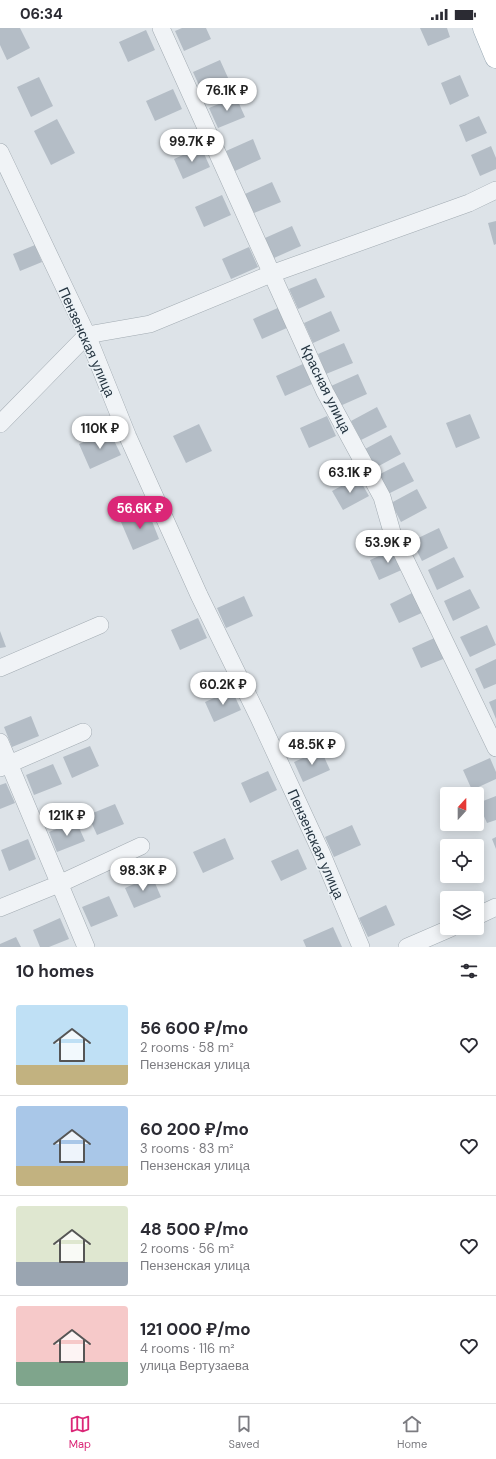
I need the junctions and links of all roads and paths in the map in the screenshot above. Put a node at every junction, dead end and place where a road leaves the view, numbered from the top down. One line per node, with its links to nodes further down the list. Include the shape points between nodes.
1 (160, 28): 6 (street, Красная улица)
2 (484, 28): 3 (main road)
3 (496, 57)
4 (0, 152): 7 (street, Пензенская улица)
5 (496, 190): 6 (street)
6 (271, 274): 7 (street, via 150,324); 13 (street, Красная улица, via 325,392 382,497 392,532)
7 (87, 335): 8 (street); 23 (street, Пензенская улица, via 128,437 199,595 321,852)
8 (0, 424)
9 (100, 625): 10 (street)
10 (0, 668)
11 (84, 732): 14 (street)
12 (0, 742): 14 (street)
13 (496, 748)
14 (5, 766): 16 (street)
15 (141, 846): 16 (street)
16 (59, 884): 18 (street); 22 (street)
17 (496, 907): 19 (street)
18 (0, 908)
19 (484, 913)
20 (441, 935): 21 (street)
21 (431, 942): 24 (street)
22 (86, 947)
23 (362, 947)
24 (407, 947)

